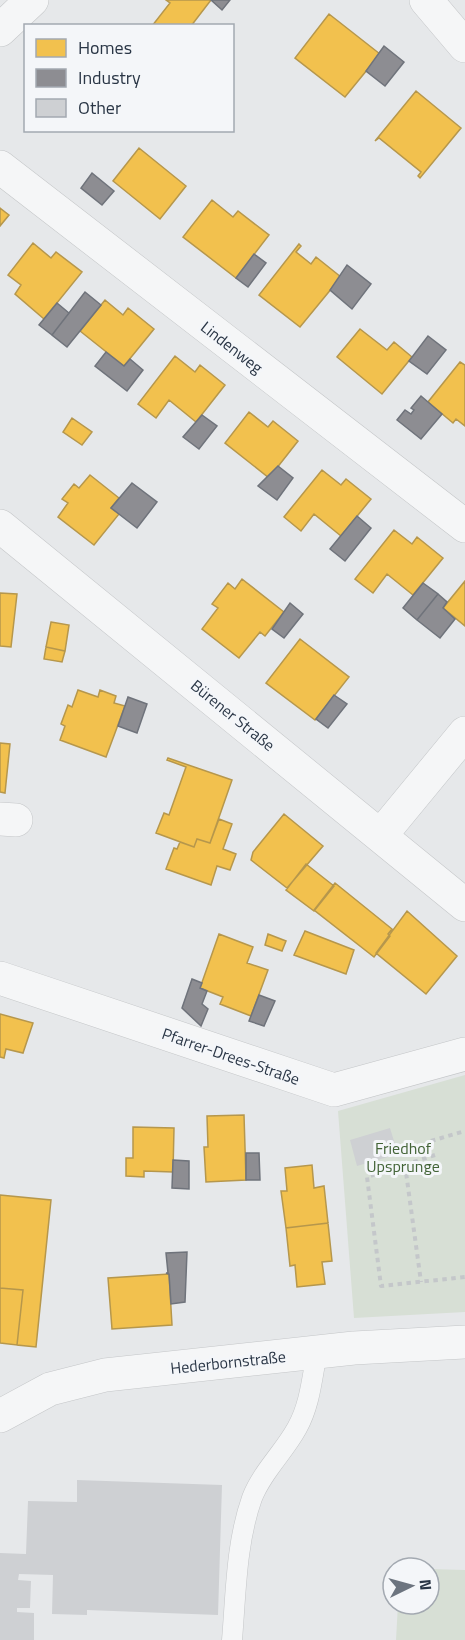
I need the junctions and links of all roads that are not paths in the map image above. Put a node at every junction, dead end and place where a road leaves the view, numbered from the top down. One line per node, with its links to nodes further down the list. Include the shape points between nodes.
1 (32, 0): 3 (street)
2 (426, 0): 4 (street)
3 (0, 30)
4 (465, 46)
5 (0, 167): 7 (street, Lindenweg)
6 (0, 526): 9 (street, Bürener Straße)
7 (465, 526)
8 (465, 733): 9 (street)
9 (381, 834): 10 (street, Bürener Straße)
10 (465, 905)
11 (0, 978): 12 (street, Pfarrer-Drees-Straße, via 334,1090)
12 (465, 1054)
13 (465, 1341): 14 (street, Hederbornstraße)
14 (317, 1352): 15 (street, Hederbornstraße, via 105,1376 50,1389); 16 (lane, via 307,1405 298,1427 264,1475 244,1522)
15 (0, 1416)
16 (232, 1640)

